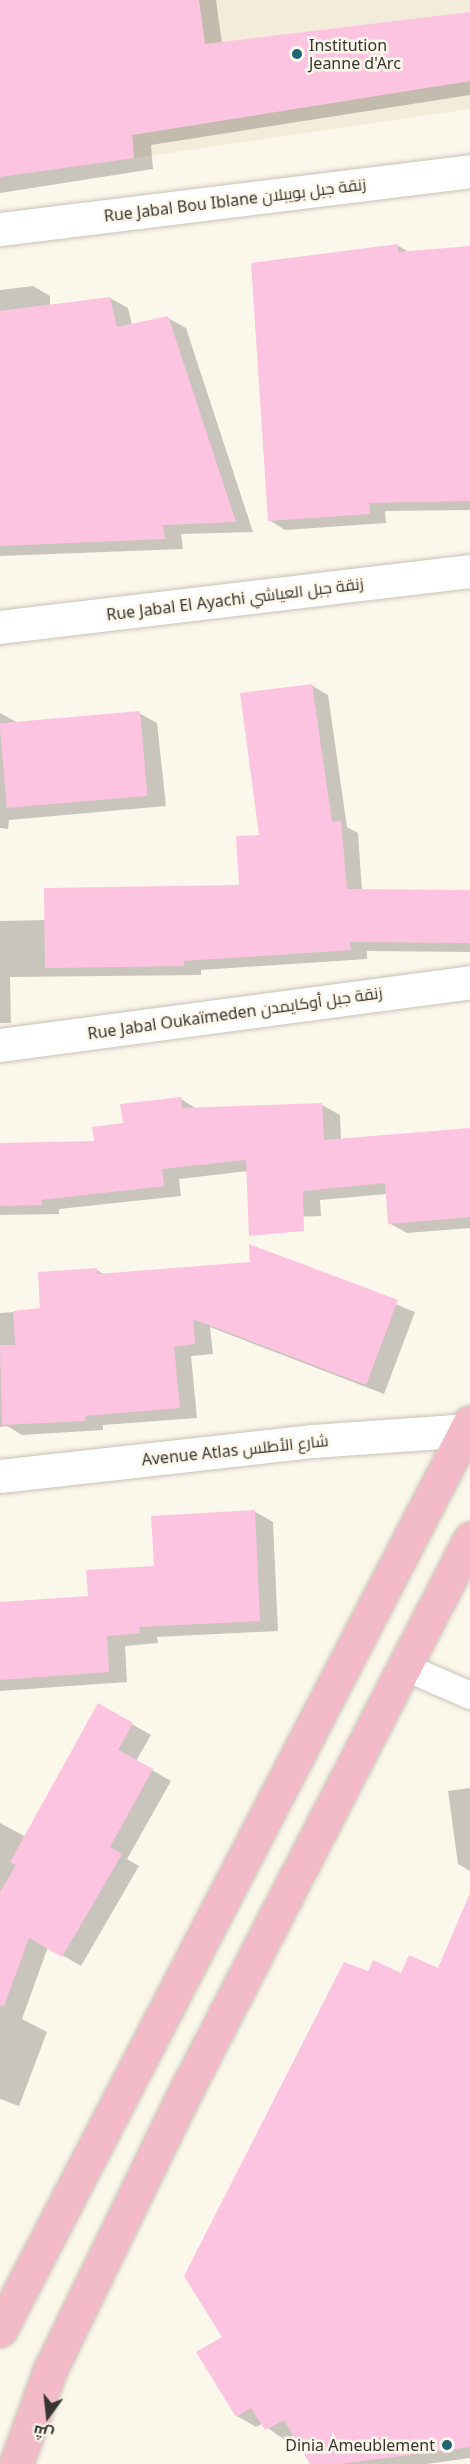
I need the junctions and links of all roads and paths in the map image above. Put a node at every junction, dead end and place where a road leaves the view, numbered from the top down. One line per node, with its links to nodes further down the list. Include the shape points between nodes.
1 (470, 171): 2 (street, Rue Jabal Bou Iblane زنقة جبل بويبلان)
2 (0, 229)
3 (470, 571): 4 (street, Rue Jabal El Ayachi زنقة جبل العياشي)
4 (0, 627)
5 (470, 982): 6 (street, Rue Jabal Oukaïmeden زنقة جبل أوكايمدن)
6 (0, 1045)
7 (469, 1427): 8 (street, Avenue Atlas شارع الأطلس); 12 (main road)
8 (0, 1476)
9 (470, 1539): 10 (main road)
10 (403, 1666): 11 (lane); 13 (main road, via 68,2332 35,2406)
11 (470, 1695)
12 (0, 2330)
13 (16, 2464)

